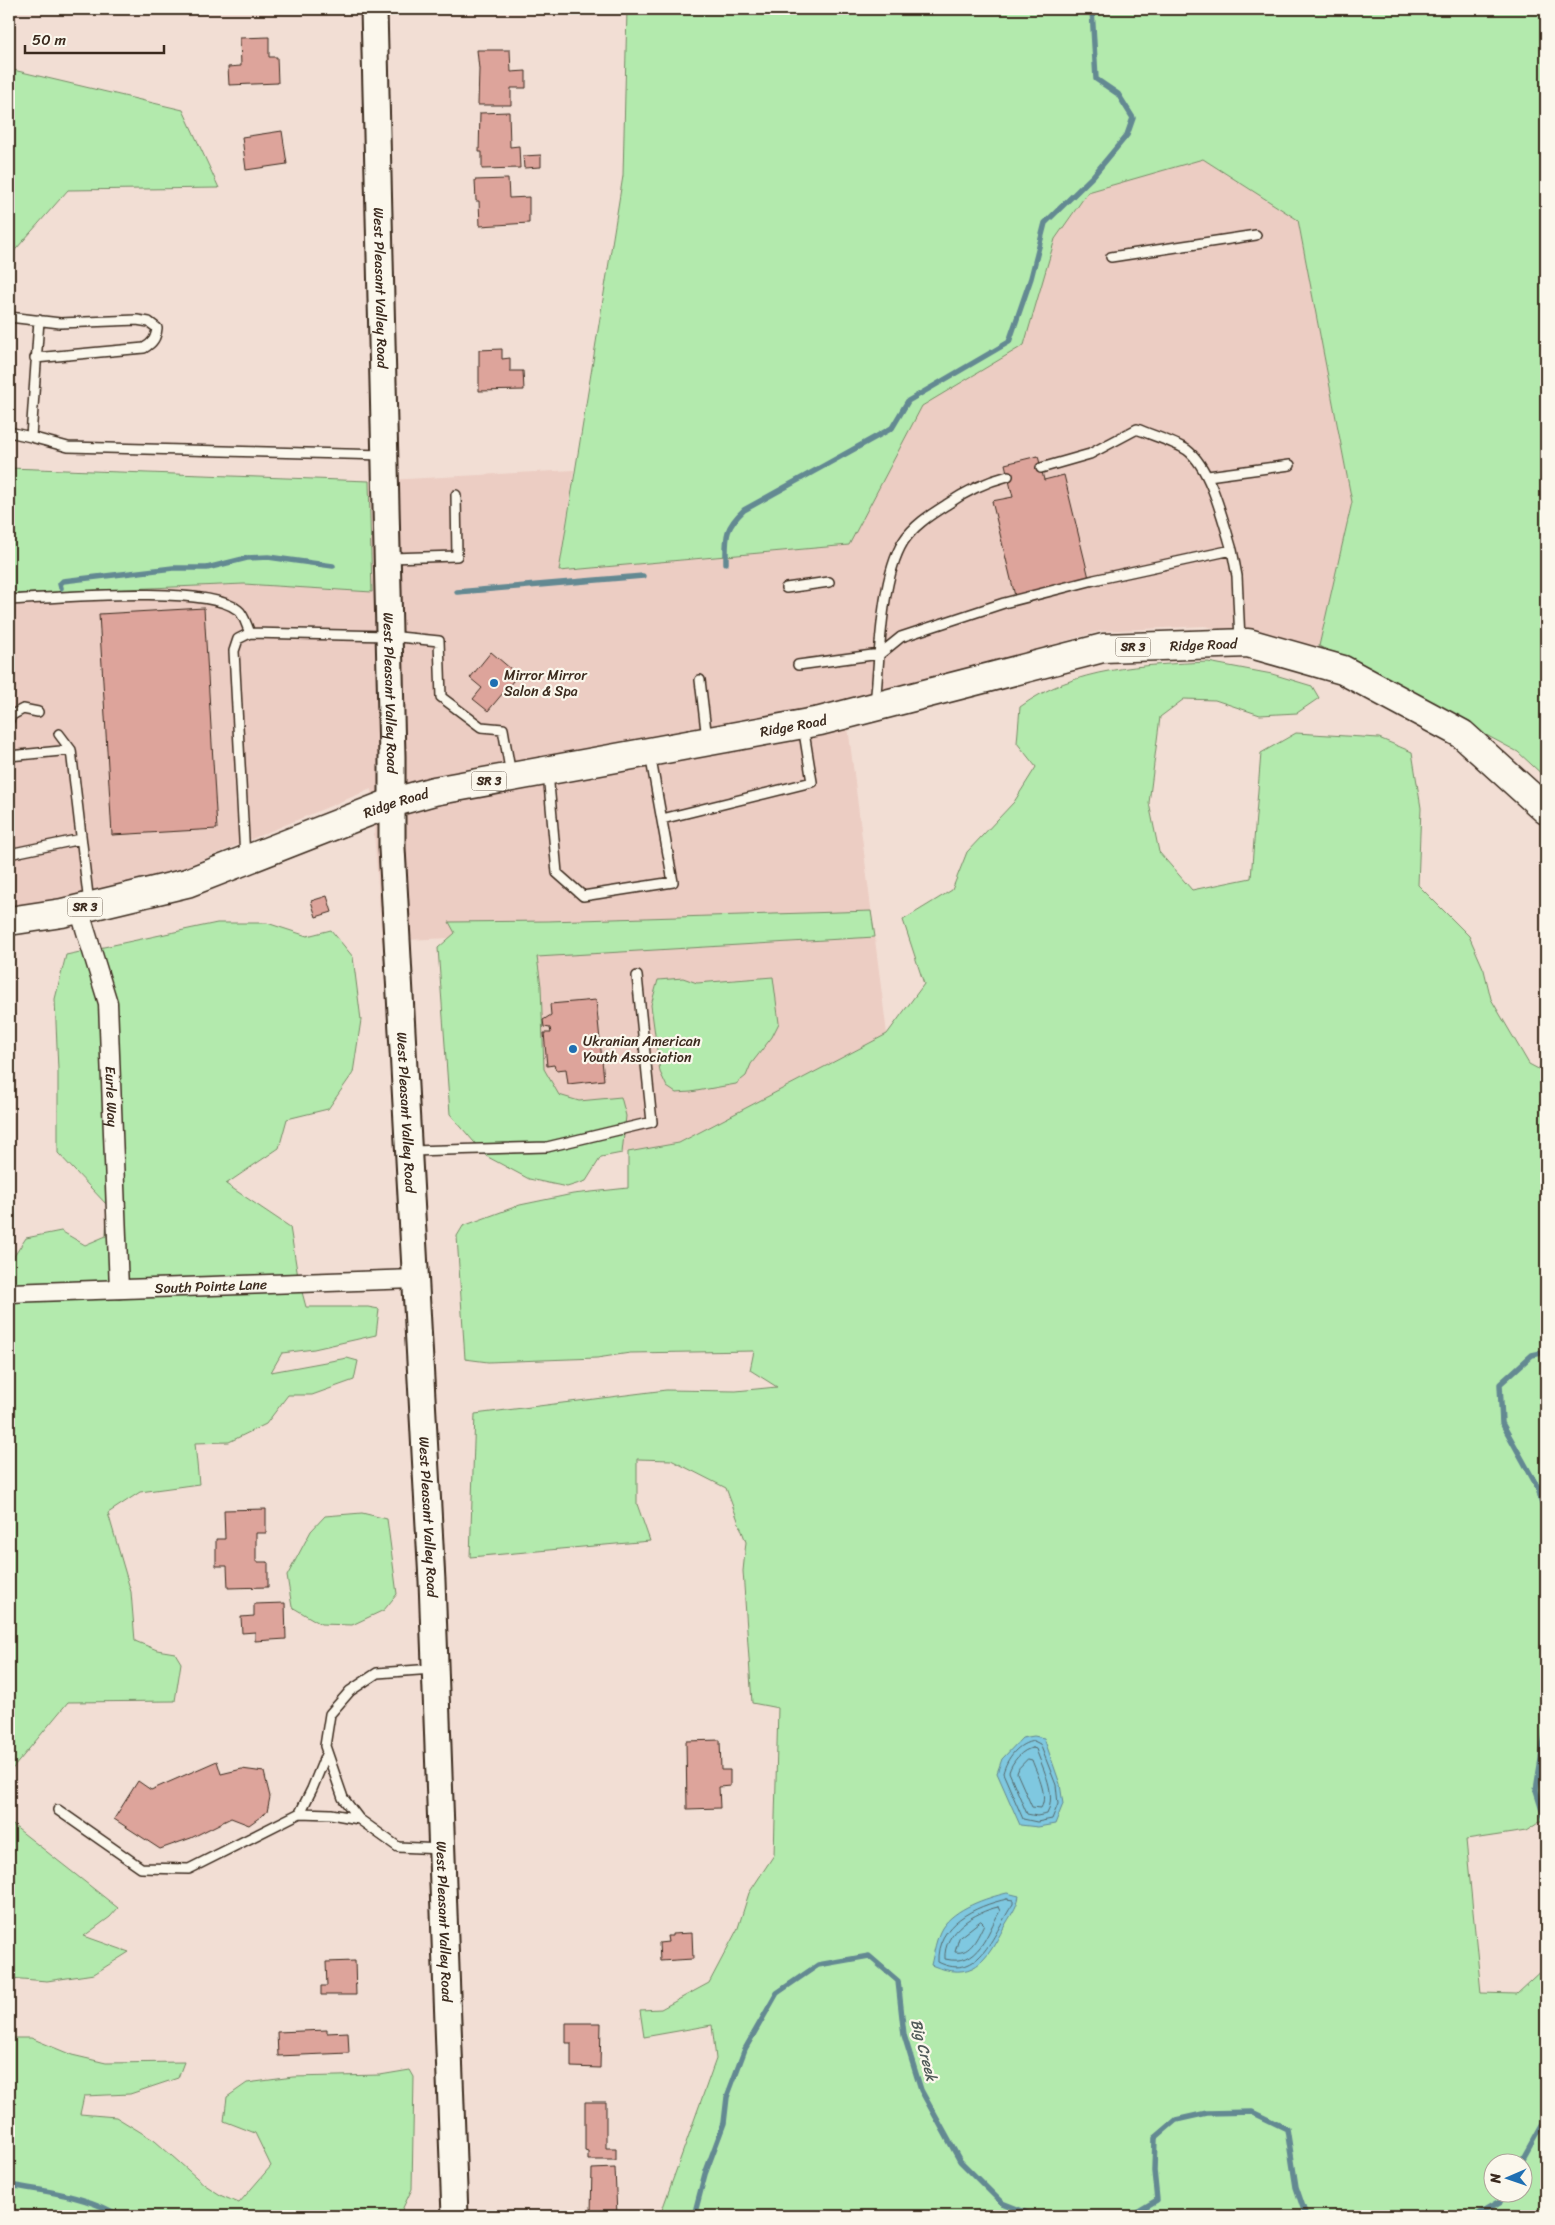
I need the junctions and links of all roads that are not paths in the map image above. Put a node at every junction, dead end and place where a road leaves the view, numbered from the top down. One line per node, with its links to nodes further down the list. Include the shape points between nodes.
1 (374, 9): 9 (main road, West Pleasant Valley Road)
2 (1256, 235): 3 (lane)
3 (1112, 257)
4 (9, 317): 5 (lane)
5 (39, 320): 6 (lane); 6 (lane, via 60,323 137,320 149,322 157,328 152,343 144,348)
6 (35, 358): 8 (lane)
7 (9, 432): 8 (lane)
8 (32, 437): 9 (lane, via 68,447)
9 (384, 455): 16 (main road, West Pleasant Valley Road)
10 (1290, 465): 13 (lane)
11 (1041, 468): 13 (lane, via 1090,454 1137,429 1187,450)
12 (1008, 476): 23 (lane, via 987,481 967,491 923,520 903,542 889,580)
13 (1208, 476): 15 (lane)
14 (456, 495): 16 (lane, via 457,556)
15 (1232, 550): 22 (lane, via 1236,564); 23 (lane, via 1004,603 901,637)
16 (387, 558): 21 (main road, West Pleasant Valley Road)
17 (829, 582): 18 (lane)
18 (786, 588)
19 (9, 600): 20 (lane, via 158,594 222,601 240,610)
20 (250, 633): 21 (lane); 42 (lane, via 238,639 234,651)
21 (389, 636): 36 (lane, via 439,641 441,697 482,727 503,729); 37 (main road, West Pleasant Valley Road)
22 (1240, 643): 26 (main road, Ridge Road / SR 3, via 1103,648); 38 (main road, Ridge Road / SR 3, via 1343,670 1462,734)
23 (880, 654): 24 (lane); 26 (lane)
24 (798, 666)
25 (700, 680): 31 (lane)
26 (875, 707): 29 (main road, Ridge Road / SR 3)
27 (38, 712): 28 (lane, via 23,709)
28 (9, 720)
29 (803, 724): 31 (main road, Ridge Road / SR 3); 39 (lane, via 812,782)
30 (59, 734): 32 (lane)
31 (707, 742): 33 (main road, Ridge Road / SR 3)
32 (71, 750): 34 (lane); 40 (lane)
33 (650, 752): 35 (main road, Ridge Road / SR 3); 39 (lane)
34 (9, 756)
35 (547, 770): 36 (main road, Ridge Road / SR 3); 39 (lane, via 557,873 583,896 673,882)
36 (511, 777): 37 (main road, Ridge Road / SR 3, via 434,791)
37 (392, 803): 42 (main road, Ridge Road / SR 3); 46 (main road, West Pleasant Valley Road)
38 (1546, 810)
39 (662, 819)
40 (81, 839): 41 (lane); 43 (lane)
41 (9, 854)
42 (245, 860): 43 (main road, Ridge Road / SR 3, via 187,883)
43 (84, 908): 44 (main road, Ridge Road / SR 3); 48 (street, Eurle Way, via 108,1003)
44 (9, 921)
45 (637, 976): 46 (lane, via 652,1122 547,1147)
46 (408, 1151): 47 (main road, West Pleasant Valley Road)
47 (415, 1278): 48 (street, South Pointe Lane); 50 (main road, West Pleasant Valley Road)
48 (119, 1289): 49 (street, South Pointe Lane)
49 (9, 1293)
50 (435, 1669): 51 (lane, via 377,1673 350,1691 330,1714); 55 (main road, West Pleasant Valley Road)
51 (327, 1752): 53 (lane); 54 (lane, via 343,1798)
52 (58, 1810): 53 (lane, via 141,1868 189,1870)
53 (300, 1813): 54 (lane, via 331,1814)
54 (359, 1820): 55 (lane, via 398,1847)
55 (442, 1849): 56 (main road, West Pleasant Valley Road)
56 (455, 2216)

